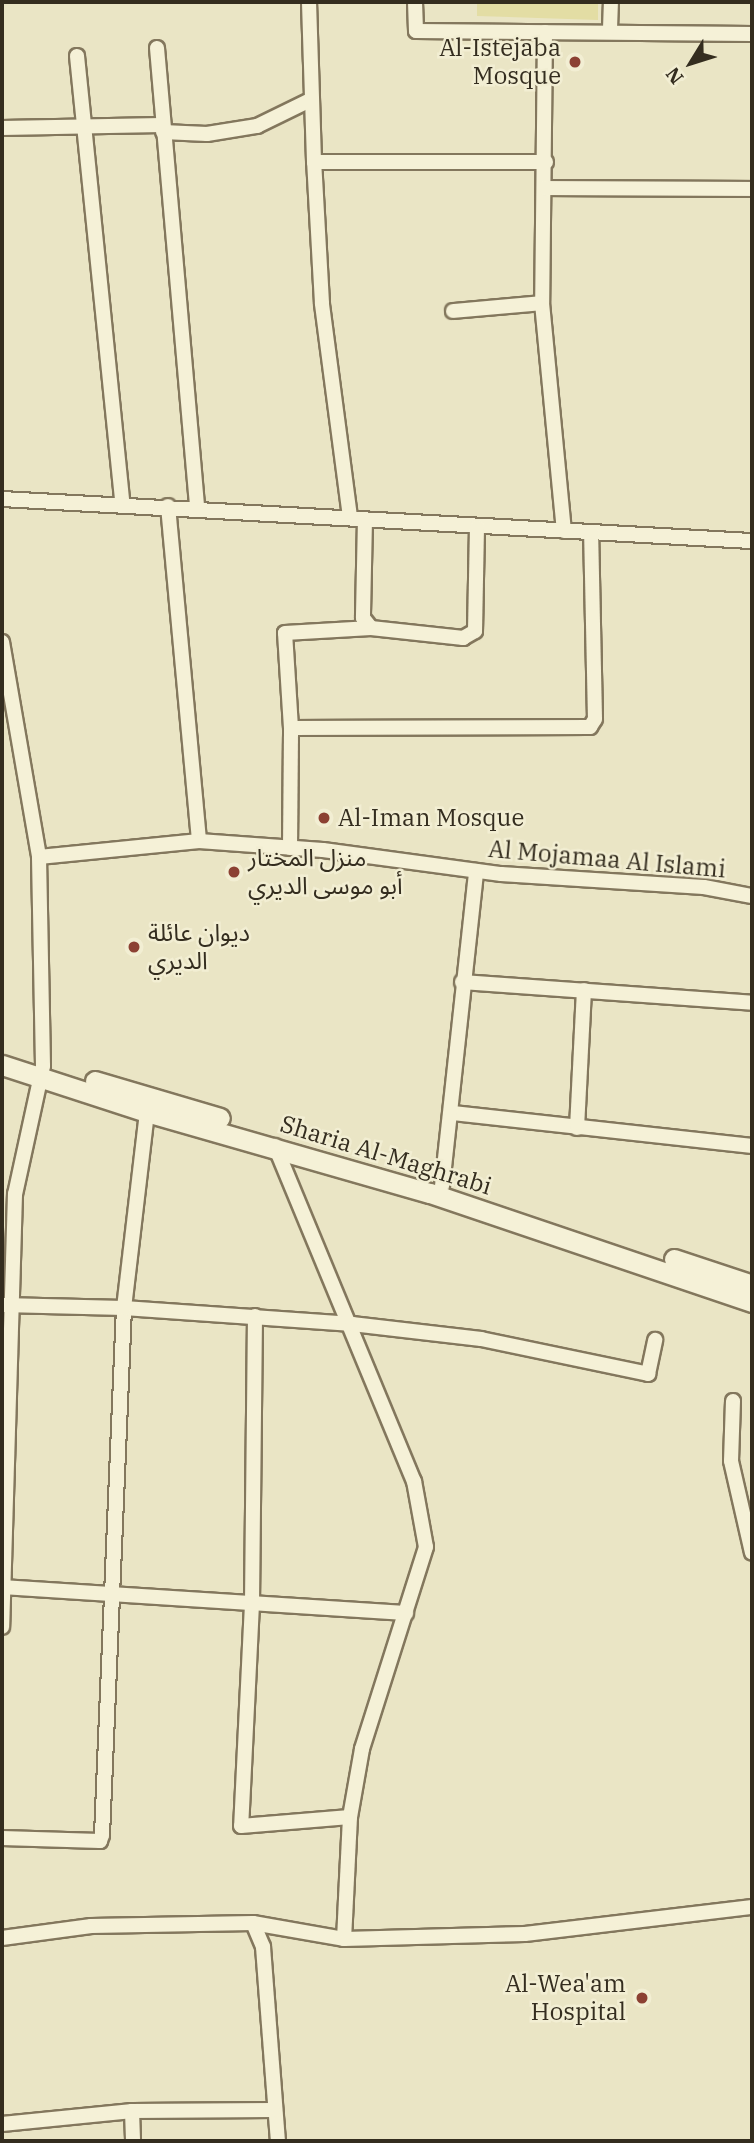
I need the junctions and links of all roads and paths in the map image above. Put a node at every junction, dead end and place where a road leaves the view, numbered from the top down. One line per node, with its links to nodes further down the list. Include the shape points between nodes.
1 (309, 2): 9 (street)
2 (415, 2): 5 (street, via 416,31)
3 (611, 2): 4 (street)
4 (610, 29): 5 (street); 6 (street)
5 (545, 32): 14 (street)
6 (752, 34)
7 (157, 48): 12 (street)
8 (77, 57): 11 (street)
9 (312, 99): 12 (street, via 257,126 206,134); 13 (street)
10 (2, 128): 11 (street)
11 (85, 128): 12 (street); 20 (street)
12 (163, 128): 22 (street)
13 (314, 162): 14 (street); 23 (street, via 322,303)
14 (546, 162): 15 (street)
15 (546, 188): 16 (street); 17 (street)
16 (752, 189)
17 (542, 303): 18 (street); 25 (street)
18 (453, 311)
19 (2, 499): 20 (street)
20 (123, 505): 21 (street)
21 (168, 506): 22 (street); 31 (street)
22 (197, 508): 23 (street)
23 (357, 518): 24 (street); 28 (street, via 363,618)
24 (477, 527): 25 (street); 28 (street, via 475,631 470,636)
25 (564, 531): 26 (street)
26 (591, 532): 27 (street); 30 (street, via 595,719 590,727)
27 (752, 541)
28 (371, 628): 30 (street, via 285,633)
29 (2, 642): 33 (street)
30 (291, 728): 32 (street)
31 (199, 841): 32 (street, Al Mojamaa Al Islami); 33 (street, Al Mojamaa Al Islami)
32 (290, 848): 34 (street, Al Mojamaa Al Islami)
33 (39, 857): 41 (street)
34 (476, 871): 35 (street, Al Mojamaa Al Islami, via 704,887); 36 (street)
35 (752, 896)
36 (463, 982): 37 (street); 43 (street)
37 (584, 990): 38 (street); 44 (street)
38 (752, 1003)
39 (2, 1055): 41 (main road, Sharia Al-Maghrabi)
40 (2, 1065): 41 (main road, Sharia Al-Maghrabi)
41 (42, 1070): 42 (main road, Sharia Al-Maghrabi); 47 (main road, Sharia Al-Maghrabi); 48 (street)
42 (146, 1112): 45 (main road, Sharia Al-Maghrabi); 52 (street)
43 (453, 1114): 44 (street); 47 (street)
44 (577, 1128): 46 (street)
45 (275, 1146): 50 (main road, Sharia Al-Maghrabi); 54 (street)
46 (752, 1146)
47 (442, 1185): 49 (main road, Sharia Al-Maghrabi)
48 (8, 1193): 51 (street)
49 (752, 1286)
50 (752, 1302)
51 (6, 1306): 52 (street); 57 (street)
52 (124, 1308): 53 (street); 60 (street)
53 (255, 1316): 54 (street); 61 (street)
54 (352, 1324): 55 (street, via 481,1339 649,1374); 62 (street, via 414,1481 426,1547)
55 (655, 1340)
56 (733, 1401): 58 (street, via 731,1461)
57 (6, 1454): 59 (street)
58 (752, 1553)
59 (3, 1587): 60 (street); 63 (street)
60 (111, 1593): 61 (street); 65 (street, via 100,1841)
61 (252, 1604): 62 (street); 64 (street, via 241,1826)
62 (406, 1613): 64 (street, via 362,1749)
63 (2, 1627)
64 (350, 1817): 69 (street)
65 (2, 1838)
66 (752, 1907): 69 (street, via 525,1934)
67 (253, 1923): 68 (street, via 91,1926); 69 (street); 70 (street, via 263,1947)
68 (2, 1938)
69 (344, 1939)
70 (273, 2110): 71 (street); 74 (street)
71 (132, 2111): 72 (street); 73 (street)
72 (2, 2124)
73 (133, 2141)
74 (278, 2141)

